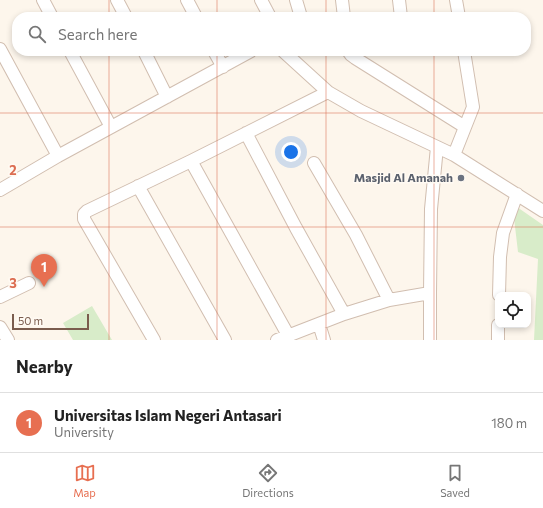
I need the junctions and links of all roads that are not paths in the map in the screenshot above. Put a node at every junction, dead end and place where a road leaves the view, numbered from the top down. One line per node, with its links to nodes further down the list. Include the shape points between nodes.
1 (43, 0): 9 (street)
2 (117, 0): 10 (street)
3 (187, 0): 11 (street)
4 (261, 0): 12 (street)
5 (296, 0): 13 (street)
6 (342, 0): 14 (street)
7 (399, 0): 15 (street)
8 (456, 0): 16 (street)
9 (49, 12)
10 (123, 12)
11 (193, 12)
12 (267, 12)
13 (299, 12)
14 (343, 12)
15 (400, 12)
16 (458, 12)
17 (0, 49): 33 (street)
18 (73, 56): 29 (street)
19 (146, 56): 27 (street)
20 (217, 56): 25 (street)
21 (242, 56): 25 (street)
22 (288, 56): 26 (street)
23 (352, 56): 28 (street)
24 (465, 56): 28 (street, via 473,104)
25 (223, 67): 27 (street)
26 (328, 92): 30 (street); 31 (street, via 361,111)
27 (167, 97): 29 (street)
28 (465, 126): 32 (street)
29 (111, 127): 33 (street)
30 (246, 133): 34 (street); 45 (street)
31 (437, 147): 32 (street); 42 (street, via 431,209)
32 (454, 155): 38 (street)
33 (58, 156): 37 (street)
34 (191, 161): 36 (street); 49 (street)
35 (314, 163): 44 (street)
36 (138, 186): 51 (street, via 87,211 84,219); 52 (street)
37 (1, 188)
38 (516, 194): 39 (street); 41 (street, via 503,233)
39 (543, 211)
40 (29, 283): 43 (street)
41 (499, 292)
42 (430, 293): 44 (street); 55 (street)
43 (0, 297)
44 (390, 300): 45 (street)
45 (344, 314): 46 (street)
46 (319, 324): 49 (street); 54 (street)
47 (0, 327): 50 (street)
48 (498, 328): 56 (street)
49 (288, 335): 53 (street)
50 (8, 340)
51 (154, 340)
52 (224, 340)
53 (276, 340)
54 (324, 340)
55 (430, 340)
56 (498, 340)

